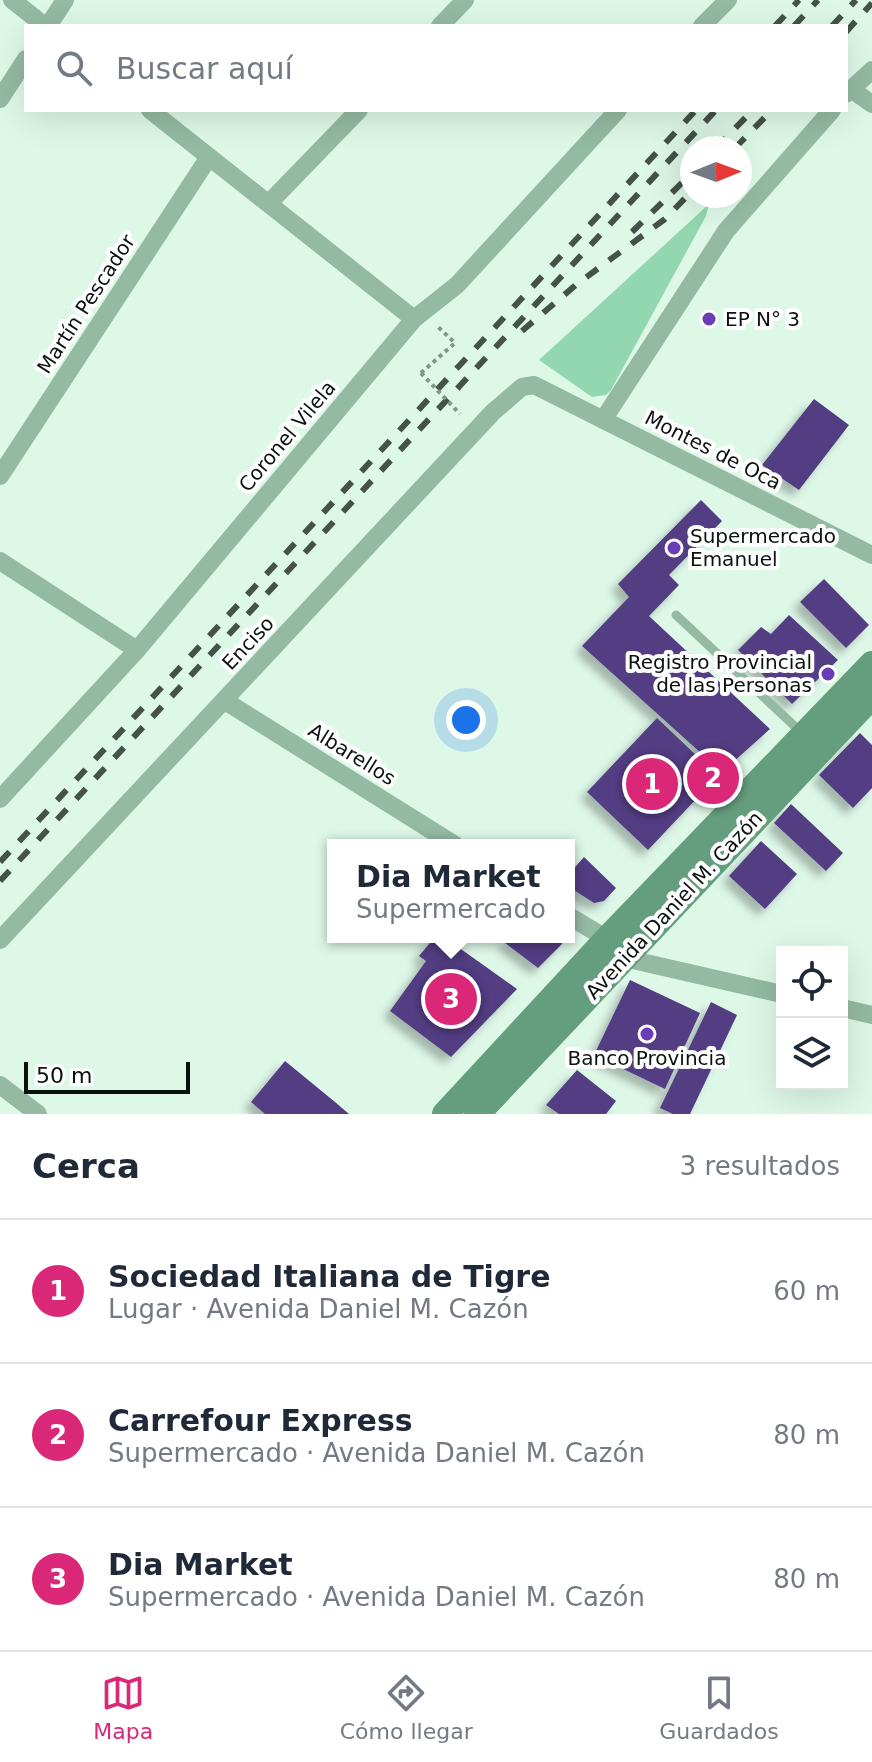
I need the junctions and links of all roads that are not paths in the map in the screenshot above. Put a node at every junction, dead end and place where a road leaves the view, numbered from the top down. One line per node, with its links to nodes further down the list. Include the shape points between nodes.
1 (12, 0): 5 (street)
2 (65, 0): 6 (street)
3 (465, 0): 7 (street)
4 (728, 0): 8 (street)
5 (43, 24)
6 (47, 24)
7 (442, 24)
8 (704, 24)
9 (24, 62): 12 (street)
10 (872, 70): 11 (street)
11 (848, 91): 13 (street)
12 (0, 99)
13 (872, 104)
14 (153, 112): 18 (street)
15 (357, 112): 19 (street)
16 (616, 112): 20 (street, Coronel Vilela, via 457,285)
17 (830, 112): 22 (street, via 726,231)
18 (209, 157): 19 (street); 23 (street, Martín Pescador)
19 (269, 203): 20 (street)
20 (414, 319): 27 (street, Coronel Vilela)
21 (534, 385): 22 (street, Montes de Oca); 30 (street, Enciso, via 522,387 493,412)
22 (603, 420): 24 (street, Montes de Oca)
23 (0, 476)
24 (872, 555)
25 (0, 561): 27 (street)
26 (676, 615): 31 (lane)
27 (137, 650): 32 (street, Coronel Vilela)
28 (872, 664): 31 (main road, Avenida Daniel M. Cazón)
29 (872, 696): 36 (main road, Avenida Daniel M. Cazón)
30 (225, 701): 33 (street, Albarellos); 35 (street, Enciso)
31 (805, 736): 36 (main road, Avenida Daniel M. Cazón)
32 (0, 799)
33 (445, 839)
34 (575, 920): 36 (street)
35 (0, 940)
36 (616, 949): 37 (street); 42 (main road, Avenida Daniel M. Cazón); 43 (main road, Avenida Daniel M. Cazón)
37 (776, 992)
38 (848, 1009): 39 (street)
39 (872, 1015)
40 (0, 1085): 41 (street)
41 (38, 1114)
42 (445, 1114)
43 (477, 1114)

